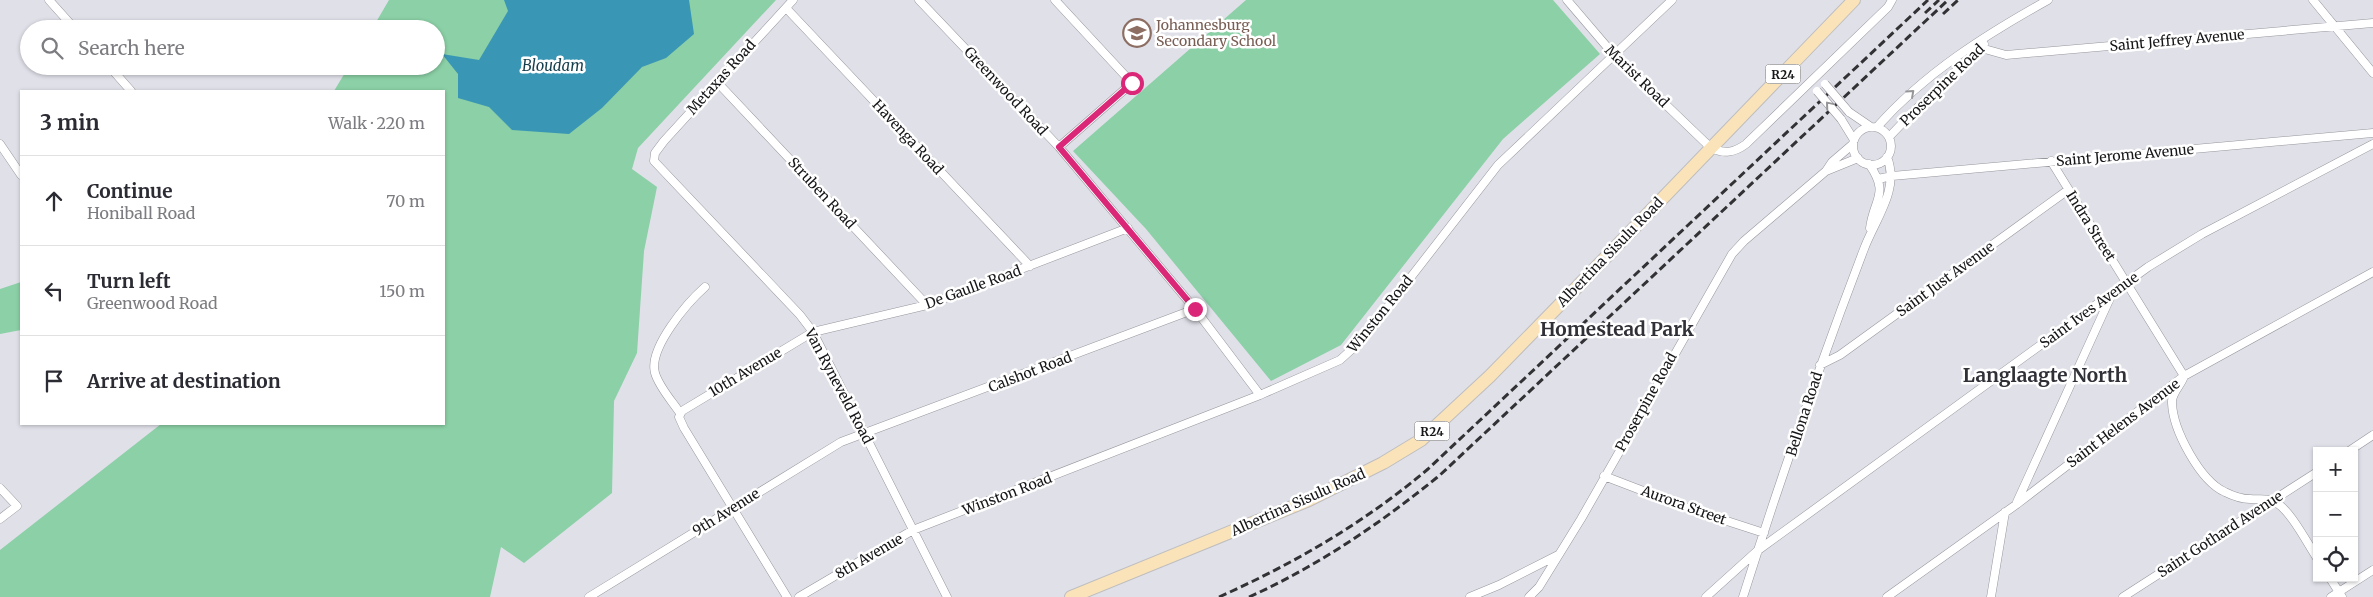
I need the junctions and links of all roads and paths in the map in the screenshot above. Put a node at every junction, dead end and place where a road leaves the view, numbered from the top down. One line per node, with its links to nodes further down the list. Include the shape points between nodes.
1 (49, 0): 12 (street)
2 (793, 0): 11 (street, Metaxas Road)
3 (919, 0): 30 (street, Greenwood Road)
4 (1055, 0): 30 (street, via 1132,83)
5 (1567, 0): 17 (street, Marist Road)
6 (1672, 0): 17 (street, Winston Road)
7 (1854, 0): 31 (main road, Albertina Sisulu Road / R24)
8 (1892, 0): 20 (street, via 1888,8)
9 (2048, 0): 15 (street, Proserpine Road)
10 (2313, 0): 14 (street)
11 (786, 8): 21 (street, Metaxas Road); 44 (street, Havenga Road)
12 (67, 20)
13 (2373, 23): 14 (street, Saint Jeffrey Avenue)
14 (2335, 27): 16 (street, Saint Jeffrey Avenue, via 2006,55); 18 (street)
15 (1994, 33): 16 (street, Proserpine Road); 24 (street, Proserpine Road, one-way to 15, via 1949,60)
16 (1981, 48): 26 (street, Proserpine Road)
17 (1614, 55): 31 (street, Marist Road); 54 (street, Winston Road, via 1498,165 1353,350 1340,360)
18 (2373, 73)
19 (117, 75): 23 (street)
20 (1816, 75): 22 (street); 24 (street, bridge, via 1849,112)
21 (717, 82): 32 (street, Metaxas Road); 49 (street, Struben Road)
22 (1808, 82): 27 (street, one-way to 22, bridge, via 1841,119); 31 (street, via 1737,150 1724,152)
23 (130, 90)
24 (1874, 127): 26 (street, Proserpine Road); 27 (street, Proserpine Road, via 1860,132)
25 (2373, 133): 35 (street, Saint Jerome Avenue)
26 (1889, 138): 33 (street, Proserpine Road, via 1891,148)
27 (1854, 142): 34 (street); 37 (street, Proserpine Road)
28 (0, 144): 38 (street)
29 (2373, 144): 46 (street, Saint Ives Avenue, via 2202,234)
30 (1059, 147): 42 (street, Greenwood Road)
31 (1711, 148): 79 (main road, Albertina Sisulu Road / R24, via 1490,376 1412,447 1309,500)
32 (653, 157): 51 (street, Van Ryneveld Road, via 655,164)
33 (1887, 157): 36 (street, via 1876,164); 39 (street)
34 (1858, 158): 36 (street); 37 (street, Proserpine Road)
35 (2051, 162): 39 (street, Saint Jerome Avenue); 41 (street, Indra Street)
36 (1868, 164): 40 (street)
37 (1826, 171): 60 (street, Proserpine Road, via 1732,254)
38 (20, 174)
39 (1892, 176): 40 (street, Saint Jerome Avenue); 43 (street, Bellona Road, via 1885,202)
40 (1878, 179): 43 (street, Bellona Road, via 1879,197)
41 (2068, 190): 46 (street, Indra Street); 52 (street, Saint Just Avenue, via 1840,355)
42 (1128, 228): 44 (street, De Gaulle Road); 50 (street, Greenwood Road)
43 (1870, 232): 52 (street, Bellona Road)
44 (1030, 266): 49 (street, De Gaulle Road)
45 (2373, 272): 53 (street, Saint Helens Avenue)
46 (2126, 282): 48 (street, Saint Ives Avenue); 53 (street, Indra Street)
47 (705, 287): 55 (street, via 666,334 655,354 655,373)
48 (2112, 294): 63 (street); 69 (street, Saint Ives Avenue)
49 (927, 305): 51 (street, De Gaulle Road)
50 (1195, 309): 54 (street, Greenwood Road); 56 (street, Calshot Road)
51 (813, 332): 55 (street, 10th Avenue); 56 (street, Van Ryneveld Road)
52 (1820, 365): 68 (street, Bellona Road)
53 (2184, 376): 62 (street, via 2172,402 2177,430 2198,465 2223,492 2247,499); 63 (street, Saint Helens Avenue)
54 (1260, 395): 67 (street, Winston Road)
55 (680, 414): 64 (street, via 684,428)
56 (865, 434): 64 (street, 9th Avenue, via 830,448); 67 (street, Van Ryneveld Road)
57 (2373, 435): 58 (street)
58 (2355, 447)
59 (2313, 474): 62 (street, Saint Gothard Avenue)
60 (1604, 476): 68 (street, Aurora Street); 71 (street, Proserpine Road)
61 (0, 488): 66 (street, via 17,506)
62 (2272, 500): 70 (street, via 2285,510); 86 (street, Saint Gothard Avenue)
63 (2017, 504): 65 (street, Saint Helens Avenue)
64 (732, 508): 75 (street, 9th Avenue); 76 (street)
65 (2005, 512): 84 (street, Saint Helens Avenue); 85 (street)
66 (0, 519)
67 (913, 530): 77 (street, 8th Avenue); 78 (street, Van Ryneveld Road)
68 (1764, 533): 69 (street, Bellona Road)
69 (1757, 551): 82 (street, Saint Ives Avenue); 83 (street, Bellona Road)
70 (2313, 552)
71 (1559, 554): 80 (street); 81 (street, Proserpine Road)
72 (2373, 570): 74 (street)
73 (2333, 582): 74 (street)
74 (2341, 594): 87 (street)
75 (595, 596)
76 (786, 597)
77 (799, 597)
78 (947, 597)
79 (1071, 597)
80 (1470, 597)
81 (1529, 597)
82 (1706, 597)
83 (1743, 597)
84 (1887, 597)
85 (1991, 597)
86 (2123, 597)
87 (2331, 597)

